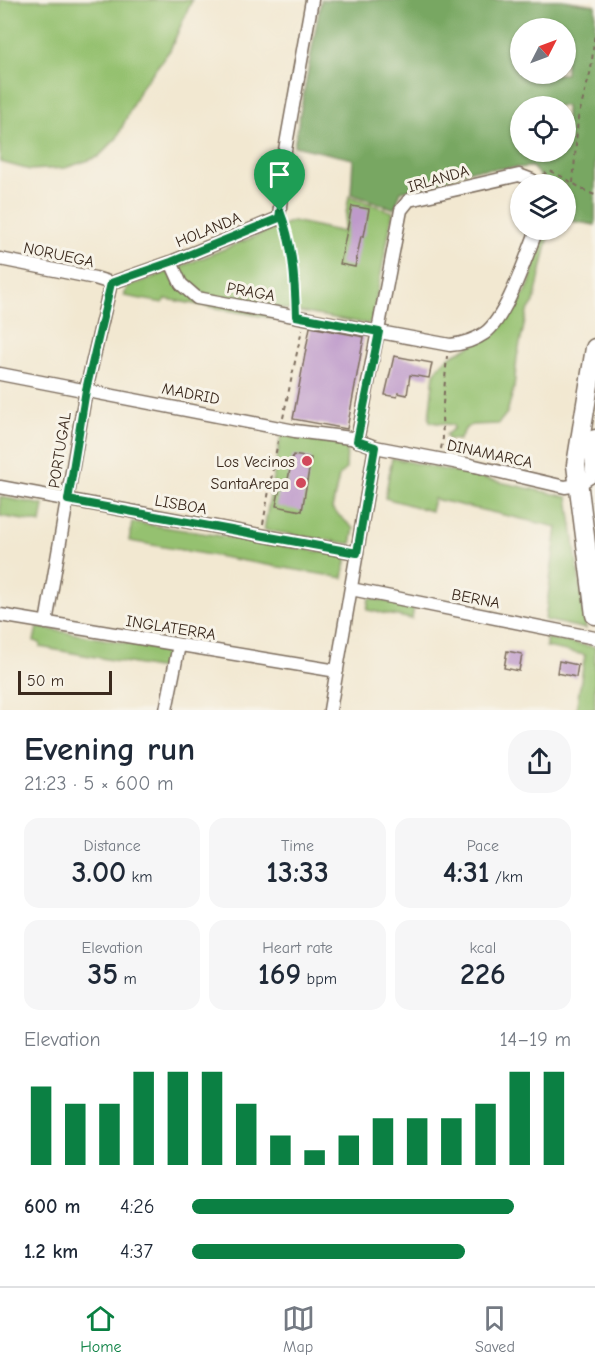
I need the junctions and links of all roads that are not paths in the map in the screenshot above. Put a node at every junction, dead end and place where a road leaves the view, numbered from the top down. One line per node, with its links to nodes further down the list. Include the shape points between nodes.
1 (312, 0): 5 (street, HOLANDA, via 285,150 279,218)
2 (510, 177): 7 (street, IRLANDA, via 409,200 401,210)
3 (533, 240): 7 (street, via 505,305 487,331 468,342 450,345)
4 (0, 259): 6 (street, NORUEGA)
5 (171, 262): 6 (street, HOLANDA); 7 (street, PRAGA, via 181,284 197,298)
6 (111, 283): 10 (street, PORTUGAL)
7 (379, 332): 12 (street, IRLANDA)
8 (595, 348): 15 (main road, via 576,465)
9 (0, 374): 10 (street, MADRID)
10 (86, 390): 12 (street, MADRID); 17 (street, PORTUGAL)
11 (595, 439): 14 (main road)
12 (357, 441): 13 (street, MADRID)
13 (375, 447): 15 (street, DINAMARCA, via 565,487); 18 (street)
14 (595, 472): 15 (street)
15 (578, 485): 21 (main road)
16 (0, 487): 17 (street, LISBOA)
17 (68, 500): 18 (street, LISBOA); 22 (street, PORTUGAL)
18 (357, 553): 19 (street)
19 (351, 589): 23 (street, BERNA); 25 (street)
20 (0, 615): 22 (street, INGLATERRA)
21 (595, 615)
22 (46, 623): 24 (street, INGLATERRA)
23 (595, 638)
24 (179, 645): 25 (street, INGLATERRA); 26 (street)
25 (337, 670): 27 (street)
26 (165, 710)
27 (330, 710)

